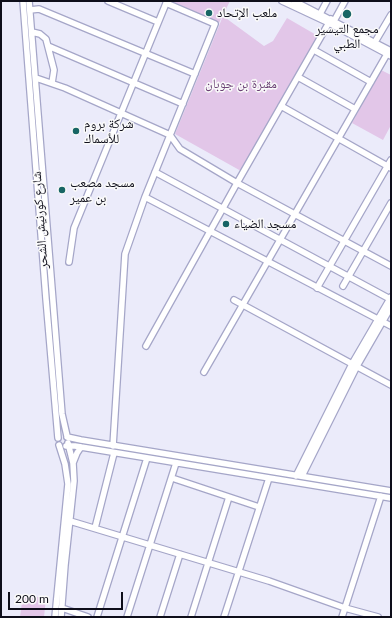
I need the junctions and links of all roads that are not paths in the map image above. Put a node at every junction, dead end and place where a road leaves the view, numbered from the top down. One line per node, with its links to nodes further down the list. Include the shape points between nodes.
1 (23, 1): 35 (street, شارع كورنيش الشحر)
2 (29, 1): 11 (street, شارع كورنيش الشحر)
3 (108, 1): 15 (street)
4 (282, 1): 14 (street)
5 (294, 1): 10 (street)
6 (311, 1): 10 (street)
7 (327, 1): 12 (street)
8 (345, 1): 14 (street)
9 (166, 2): 15 (street); 22 (street, via 215,24)
10 (307, 7): 12 (street)
11 (30, 10): 16 (street, شارع كورنيش الشحر); 20 (street, via 39,9)
12 (320, 14): 14 (street)
13 (391, 15): 17 (street)
14 (332, 21): 17 (street); 19 (street); 21 (street)
15 (158, 22): 20 (street)
16 (32, 32): 18 (street, via 46,39); 24 (street, شارع كورنيش الشحر)
17 (375, 42): 21 (street)
18 (48, 46): 26 (street); 27 (street, via 54,70)
19 (314, 50): 23 (street); 25 (street)
20 (145, 53): 22 (street); 26 (street)
21 (390, 53): 25 (street)
22 (195, 74): 28 (street)
23 (298, 77): 29 (street); 30 (street)
24 (36, 78): 27 (street); 34 (street, شارع كورنيش الشحر)
25 (371, 82): 30 (street)
26 (133, 83): 28 (street); 31 (street)
27 (52, 84): 31 (street)
28 (183, 104): 32 (street)
29 (281, 106): 33 (street); 39 (street)
30 (355, 109): 33 (street)
31 (121, 112): 32 (street); 48 (street, via 74,228)
32 (170, 135): 38 (street); 39 (street, via 180,149)
33 (338, 138): 37 (street); 43 (street)
34 (41, 146): 35 (street); 55 (street, شارع كورنيش الشحر)
35 (34, 147): 57 (street, شارع كورنيش الشحر)
36 (391, 160): 37 (street)
37 (389, 167): 46 (street)
38 (155, 172): 40 (street); 42 (street)
39 (237, 183): 42 (street); 43 (street)
40 (145, 197): 44 (street); 71 (street, via 125,254)
41 (391, 203): 47 (street)
42 (223, 208): 44 (street); 45 (street)
43 (295, 214): 45 (street); 46 (street)
44 (210, 231): 49 (street); 63 (street)
45 (281, 239): 49 (street); 50 (street)
46 (344, 241): 47 (street); 50 (street)
47 (363, 251): 51 (street); 52 (street)
48 (69, 262)
49 (268, 262): 54 (street); 59 (street)
50 (330, 266): 52 (street); 54 (street)
51 (391, 266)
52 (349, 276): 53 (street); 56 (street)
53 (343, 286)
54 (317, 288): 61 (street)
55 (53, 297): 57 (street); 67 (street, شارع كورنيش الشحر, via 62,414)
56 (390, 298): 61 (street)
57 (46, 299): 68 (street, شارع كورنيش الشحر)
58 (234, 300): 59 (street)
59 (243, 305): 64 (street); 65 (street)
60 (391, 307): 61 (street)
61 (380, 320): 62 (street); 64 (street)
62 (391, 326)
63 (146, 346)
64 (355, 365): 66 (street); 77 (street)
65 (204, 372)
66 (391, 384)
67 (67, 436): 68 (street, via 62,435); 70 (street); 71 (street)
68 (58, 438): 69 (street)
69 (59, 445): 70 (street); 93 (street, via 68,484)
70 (68, 445): 72 (street); 75 (street)
71 (113, 446): 77 (street)
72 (81, 447): 73 (street); 75 (street)
73 (114, 453): 74 (street); 88 (street)
74 (147, 458): 76 (street); 89 (street)
75 (73, 463): 87 (street)
76 (176, 463): 78 (street); 79 (street)
77 (299, 476): 80 (street)
78 (172, 478): 84 (street); 90 (street)
79 (269, 478): 82 (street); 86 (street)
80 (369, 487): 81 (street); 82 (street)
81 (391, 491)
82 (367, 494): 83 (street)
83 (381, 496): 85 (street); 96 (street)
84 (229, 497): 86 (street); 92 (street)
85 (391, 498)
86 (259, 507): 94 (street)
87 (70, 521): 88 (street); 93 (street)
88 (95, 528): 89 (street)
89 (122, 536): 90 (street); 100 (street)
90 (151, 545): 91 (street); 101 (street)
91 (180, 554): 92 (street); 102 (street)
92 (208, 563): 94 (street); 103 (street)
93 (62, 565): 95 (street); 97 (street)
94 (238, 573): 96 (street); 104 (street)
95 (62, 608): 98 (street); 99 (street)
96 (345, 608): 105 (street); 106 (street)
97 (55, 617)
98 (61, 617)
99 (88, 617)
100 (97, 617)
101 (127, 617)
102 (160, 617)
103 (191, 617)
104 (224, 617)
105 (342, 617)
106 (378, 617)

